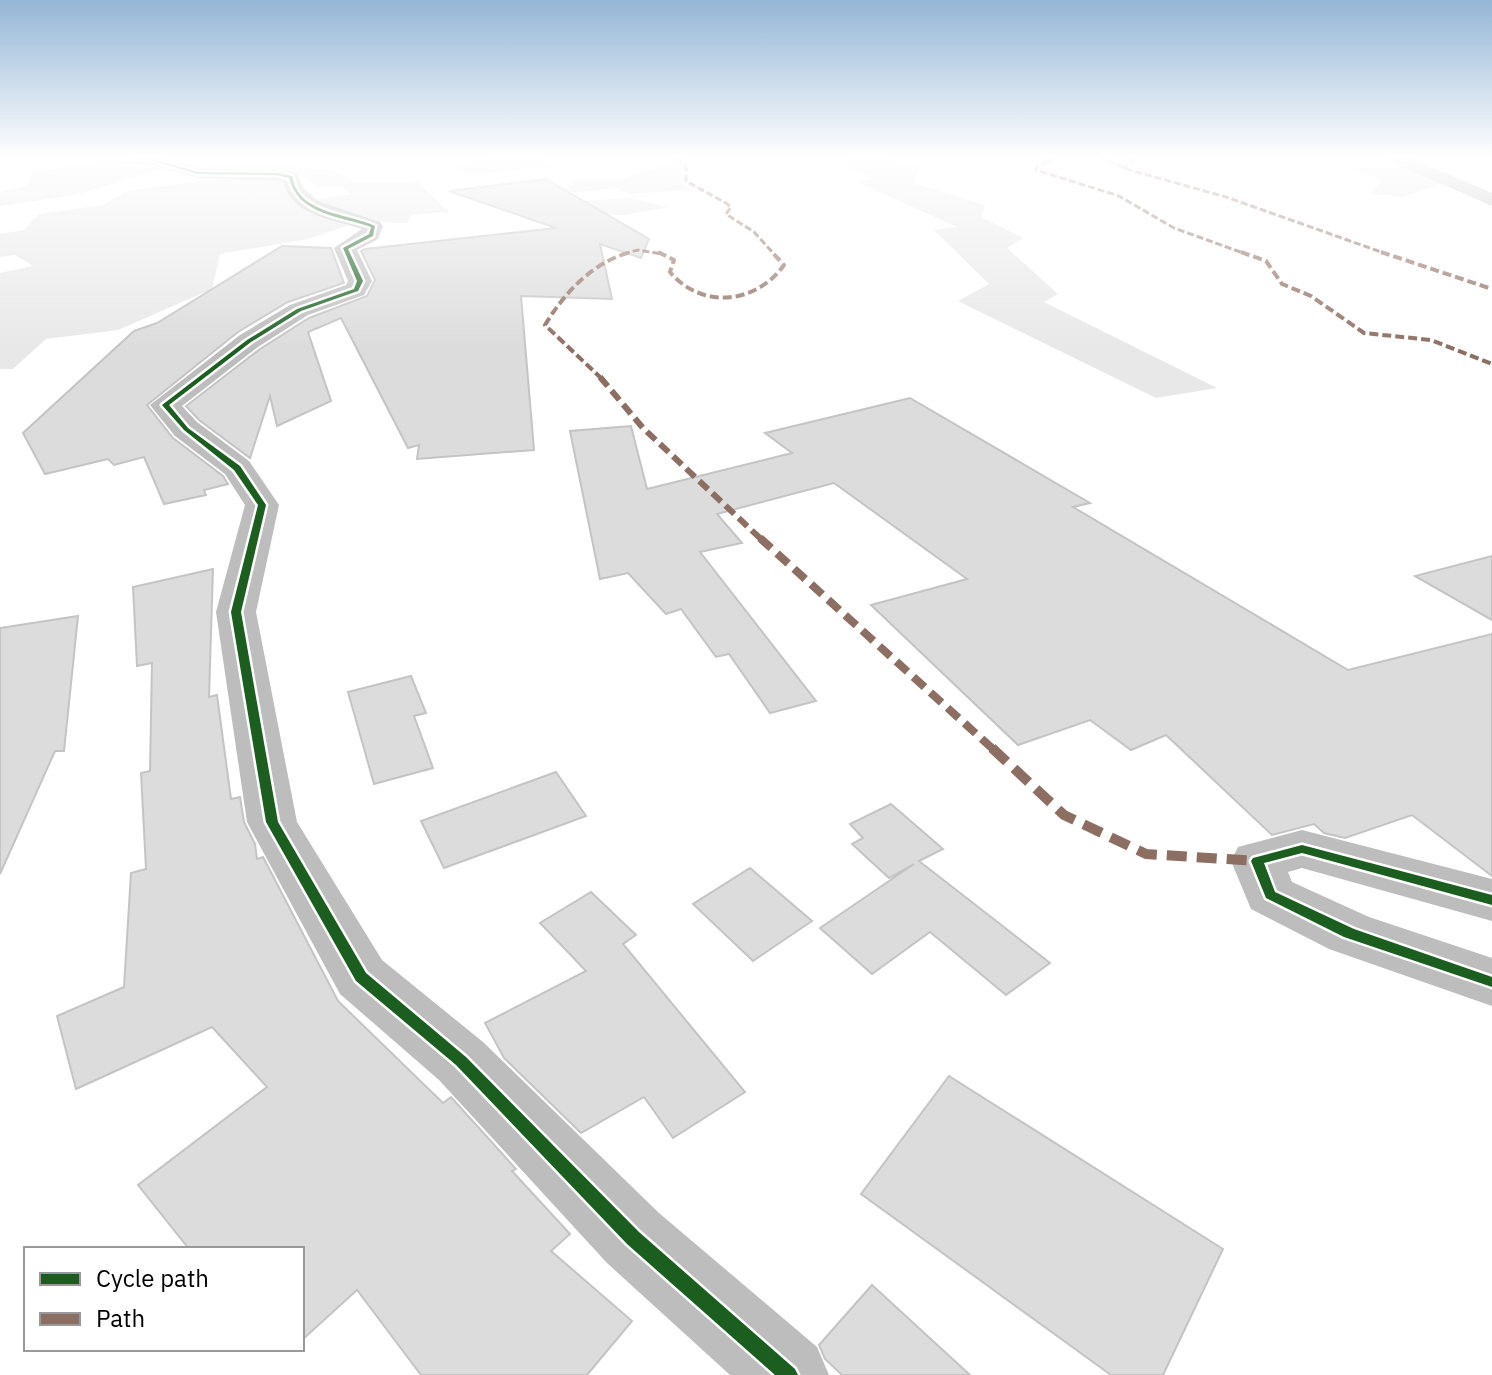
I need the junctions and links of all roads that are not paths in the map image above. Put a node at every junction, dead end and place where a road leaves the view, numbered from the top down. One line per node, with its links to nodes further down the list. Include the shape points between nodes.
1 (359, 221): 4 (street, via 373,226 371,235 345,248 360,281 356,290 299,310 165,405 186,429 237,468 262,505 236,612 272,822 361,977 461,1061 633,1238)
2 (1492, 900): 3 (street, via 1302,849 1257,861 1270,895 1349,933)
3 (1492, 982)
4 (789, 1375)

